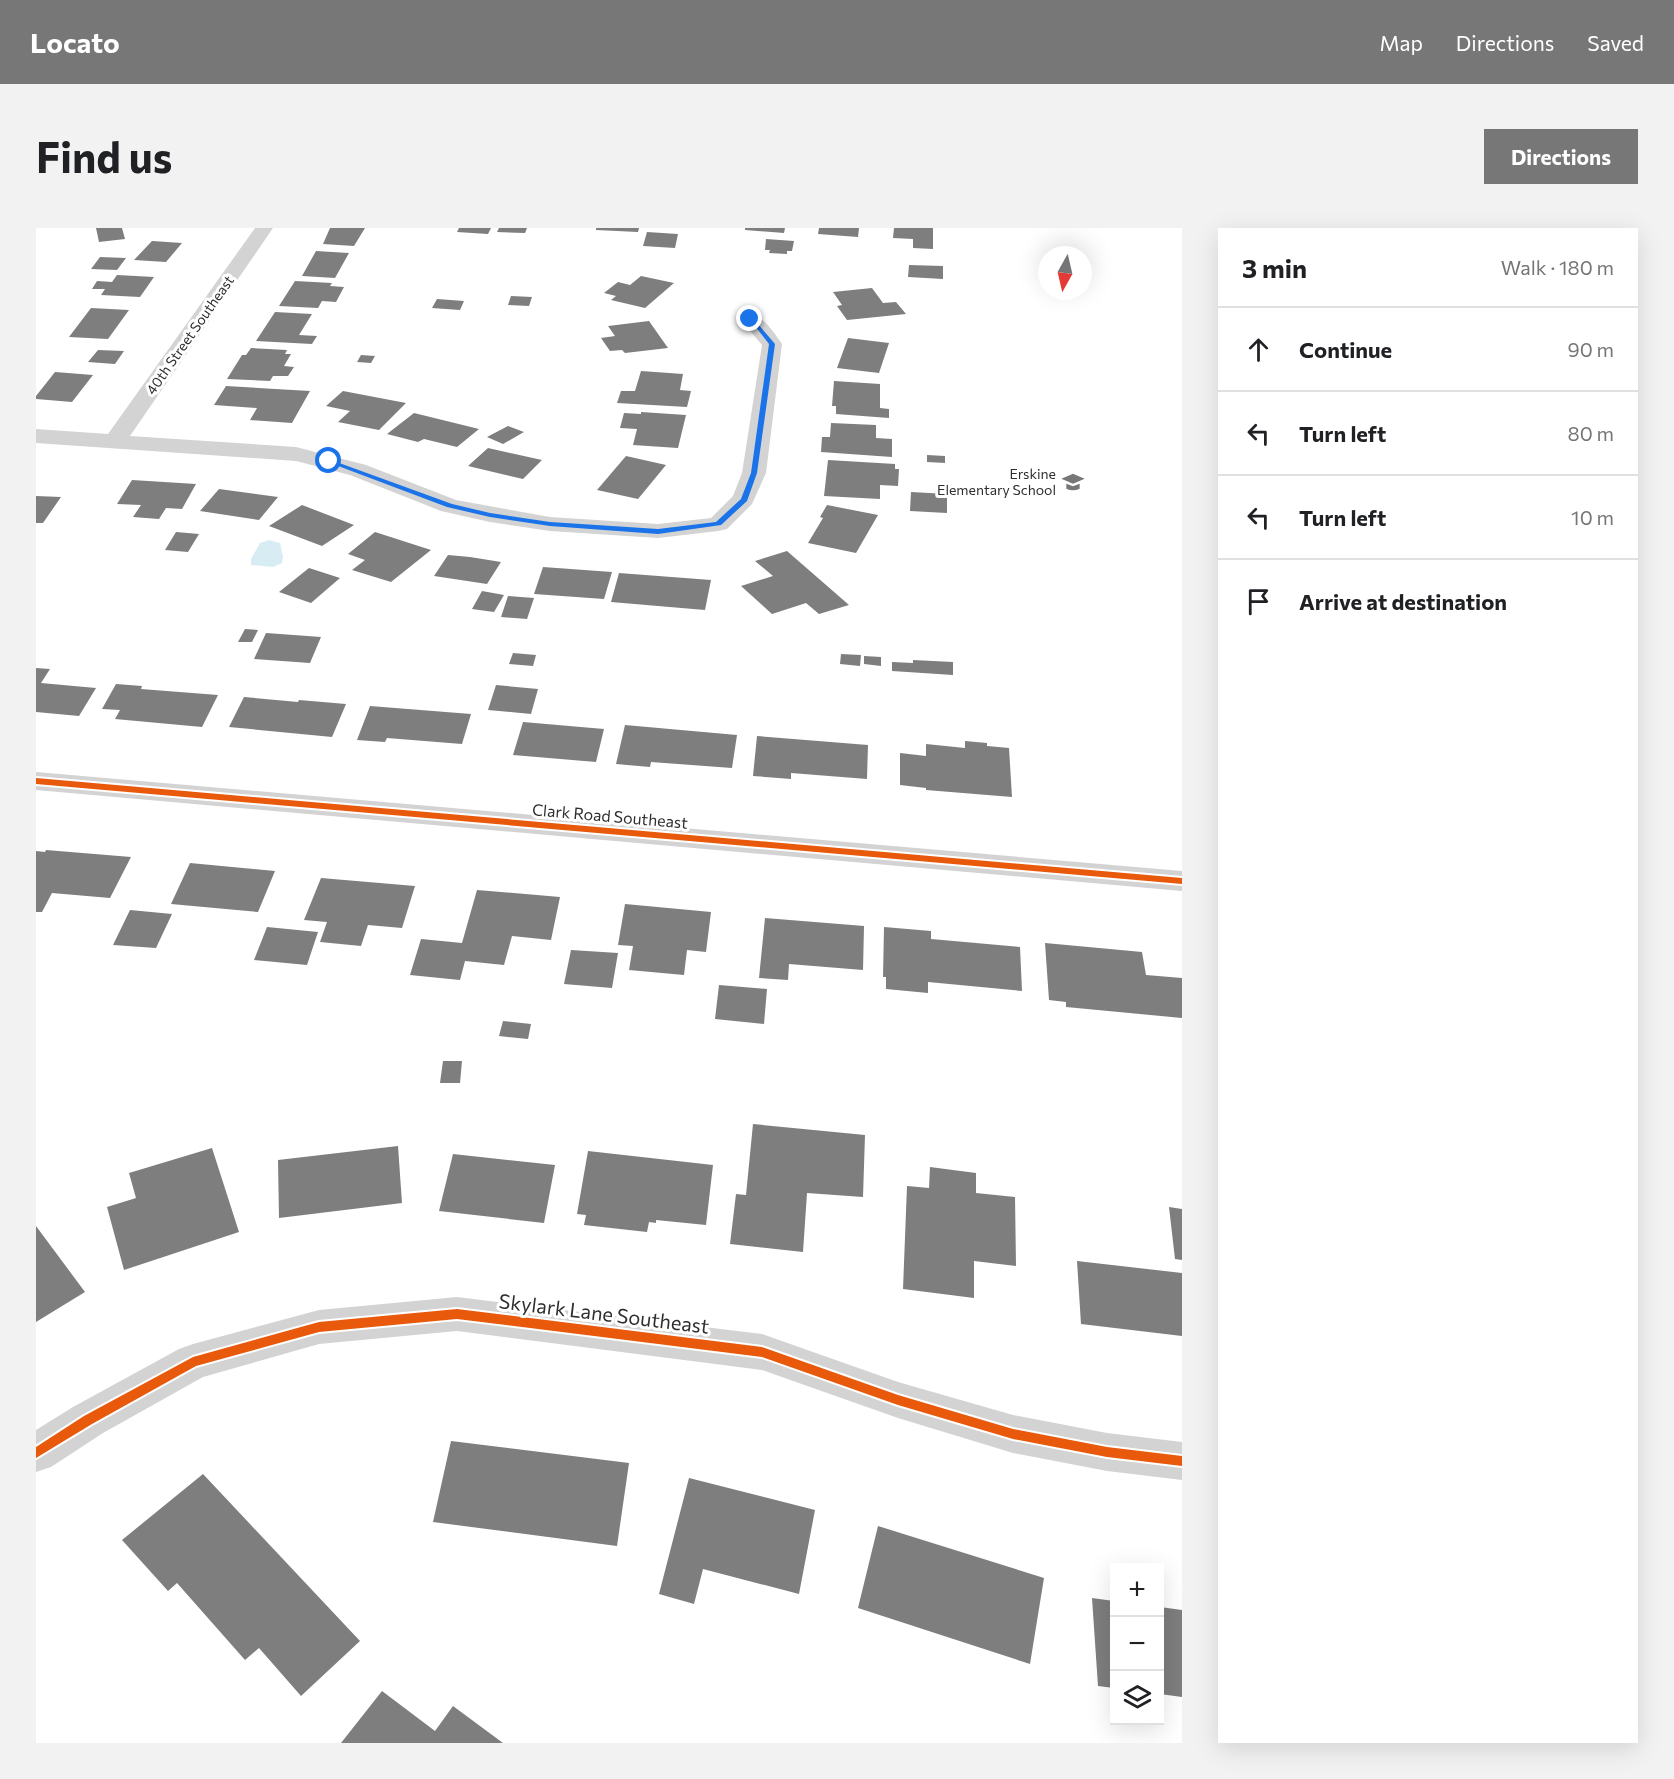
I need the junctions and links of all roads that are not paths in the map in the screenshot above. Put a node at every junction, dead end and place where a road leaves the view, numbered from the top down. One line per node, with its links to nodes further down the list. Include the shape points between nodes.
1 (264, 228): 4 (street, 40th Street Southeast)
2 (750, 319): 4 (street, via 772,344 754,473 744,499 718,524 658,531 550,524 449,506 358,470 296,454)
3 (36, 436): 4 (street)
4 (115, 441)
5 (36, 781): 6 (street, Clark Road Southeast)
6 (1182, 881)
7 (36, 1453): 8 (street, Skylark Lane Southeast, via 193,1362 319,1327 457,1314 762,1353 1013,1434)
8 (1182, 1461)

